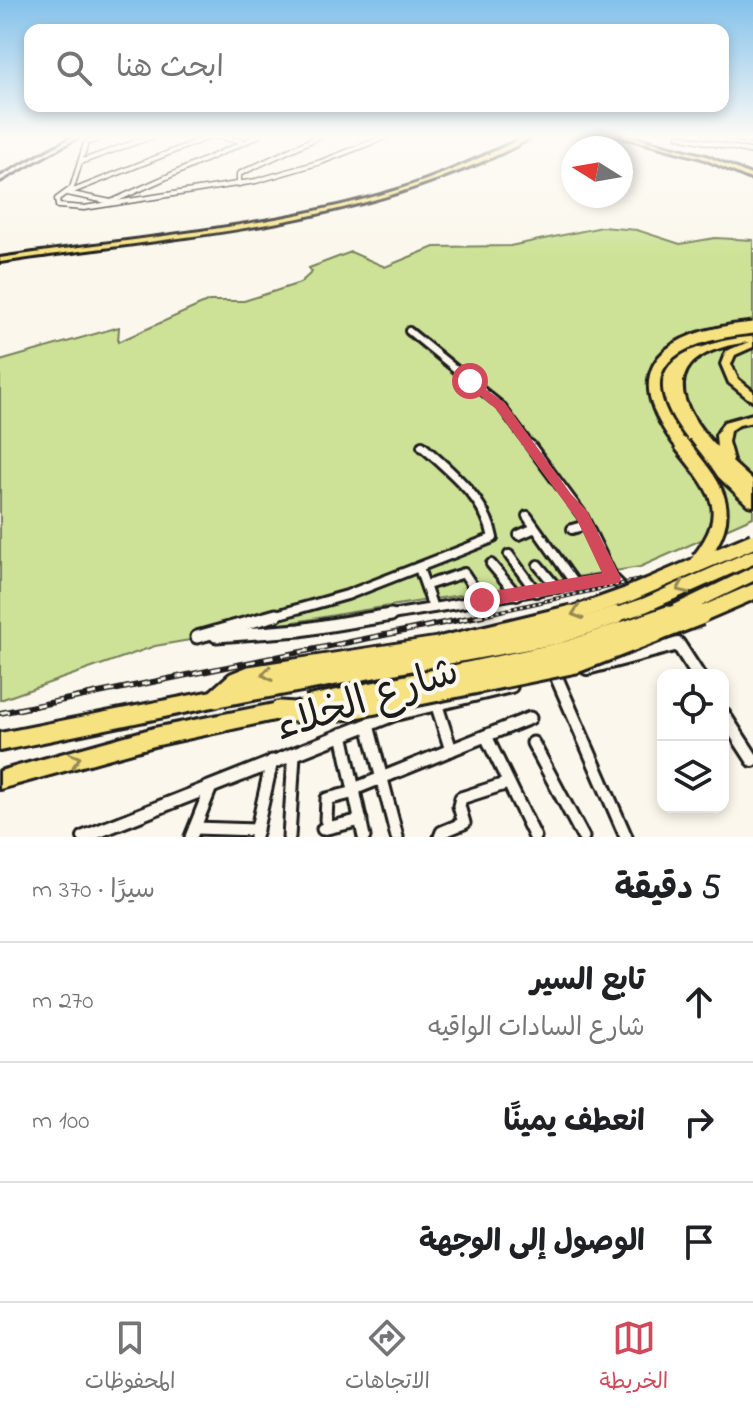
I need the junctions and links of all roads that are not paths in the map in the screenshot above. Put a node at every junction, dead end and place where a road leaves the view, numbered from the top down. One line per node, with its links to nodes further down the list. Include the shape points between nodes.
1 (76, 175): 9 (street)
2 (113, 175): 9 (street)
3 (167, 175): 10 (street)
4 (239, 175): 8 (street)
5 (273, 175): 8 (street)
6 (432, 175): 11 (main road, via 320,210)
7 (448, 175): 11 (main road, via 331,212)
8 (239, 184): 10 (street)
9 (67, 193): 10 (street); 10 (street, via 56,205 79,209)
10 (111, 202)
11 (0, 258)
12 (409, 331): 21 (street, via 501,406)
13 (753, 336): 14 (highway, via 726,364 733,381); 17 (highway, via 704,350 684,365 677,380 678,402 687,419); 19 (highway, bridge, via 720,337 695,346 668,372 666,395 685,433); 32 (highway, bridge, via 721,331 689,340 668,354 655,375 660,411 714,479 725,510 715,546)
14 (753, 397)
15 (753, 418): 17 (highway, via 729,424 721,434)
16 (422, 446): 31 (street, via 492,522 494,536)
17 (730, 467): 18 (highway)
18 (753, 489)
19 (753, 501)
20 (527, 516): 24 (street)
21 (586, 525): 23 (street); 34 (street)
22 (549, 528): 24 (street)
23 (572, 529)
24 (537, 530): 25 (street); 36 (street)
25 (519, 535)
26 (753, 541): 32 (highway, bridge)
27 (509, 555): 38 (street)
28 (753, 557): 46 (main road, one-way to 46, bridge, via 589,627)
29 (491, 564): 40 (street)
30 (538, 565): 37 (street)
31 (419, 568): 35 (street); 42 (street, via 347,595 197,637 300,630)
32 (686, 569): 46 (highway, one-way to 46, bridge, via 548,622 395,654 250,676)
33 (753, 574): 48 (main road, bridge, via 662,618 578,647)
34 (613, 578): 36 (street); 43 (street)
35 (427, 585): 41 (street, via 463,573); 42 (street)
36 (576, 585): 37 (street)
37 (557, 588): 38 (street)
38 (536, 592): 40 (street)
39 (753, 592): 48 (highway, bridge, via 576,663 351,709)
40 (517, 595): 41 (street)
41 (482, 600): 42 (street)
42 (433, 608)
43 (678, 644): 44 (street); 45 (street, شارع الخلاء)
44 (694, 669)
45 (556, 676): 47 (street, شارع الخلاء); 75 (street)
46 (217, 698): 54 (main road)
47 (436, 702): 51 (street, شارع الخلاء); 56 (street)
48 (279, 711): 61 (main road, one-way to 48, via 154,737)
49 (530, 718): 53 (street, شارع الخلاء)
50 (729, 723): 58 (street)
51 (368, 725): 52 (street, شارع الخلاء); 60 (street)
52 (342, 734): 57 (street, شارع الخلاء); 64 (street)
53 (486, 736): 56 (street, شارع الخلاء); 62 (street)
54 (0, 742)
55 (533, 743): 74 (street)
56 (451, 750): 60 (street, شارع الخلاء)
57 (294, 752): 59 (street, شارع الخلاء); 69 (street)
58 (753, 760)
59 (272, 761): 63 (street, شارع الخلاء); 67 (street)
60 (382, 779): 64 (street, شارع الخلاء); 71 (street)
61 (0, 780)
62 (508, 783): 72 (street, via 461,798 463,824); 73 (street)
63 (212, 785): 66 (street); 68 (street, شارع الخلاء)
64 (354, 791): 65 (street); 65 (street, شارع الخلاء, via 327,799 325,824)
65 (361, 820): 70 (street)
66 (193, 832): 67 (street)
67 (256, 833)
68 (85, 837)
69 (289, 837)
70 (364, 837)
71 (397, 837)
72 (440, 837)
73 (535, 837)
74 (583, 837)
75 (626, 837)

